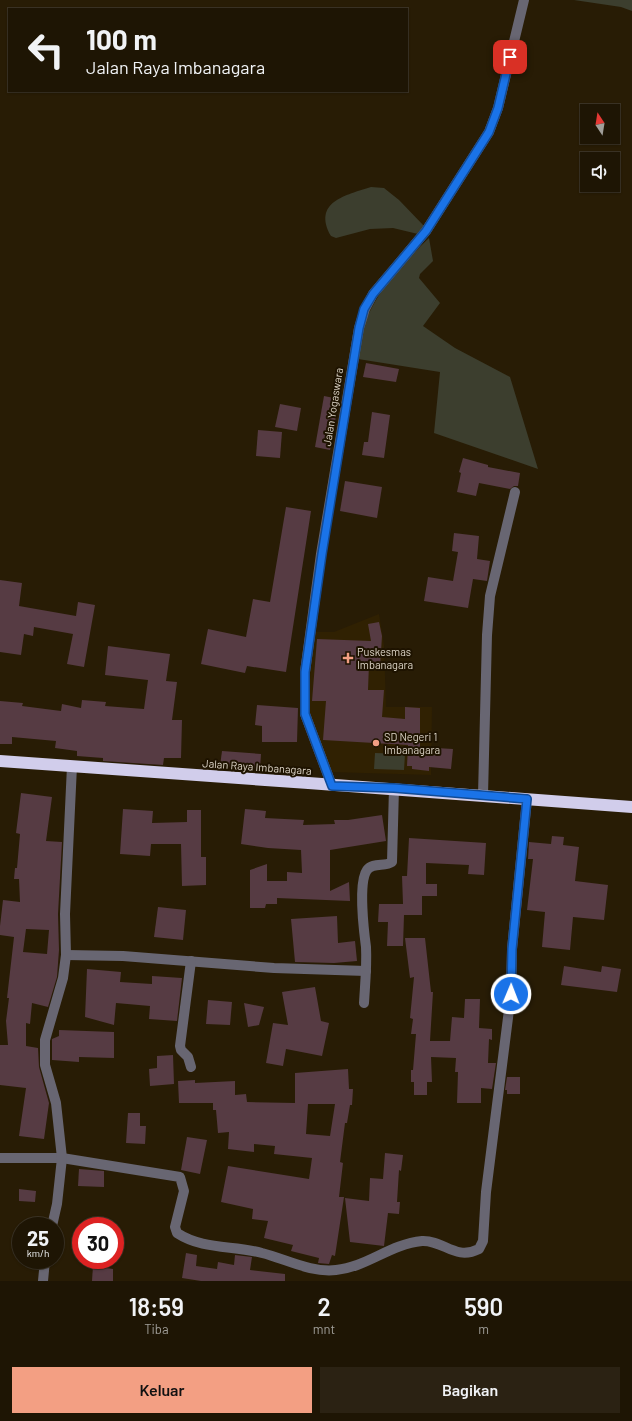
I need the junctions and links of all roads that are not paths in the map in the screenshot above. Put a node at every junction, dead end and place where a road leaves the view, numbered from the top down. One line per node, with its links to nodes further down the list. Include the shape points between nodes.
1 (524, 0): 5 (street, Jalan Yogaswara, via 498,108 489,132 426,231 373,294 364,309 359,328 305,672 305,714)
2 (515, 492): 7 (street, via 490,596)
3 (0, 761): 4 (highway, Jalan Raya Imbanagara)
4 (72, 766): 5 (highway, Jalan Raya Imbanagara); 10 (street, via 64,914)
5 (332, 786): 6 (highway, Jalan Raya Imbanagara)
6 (394, 788): 7 (highway, Jalan Raya Imbanagara); 12 (street, via 392,862 374,865 364,876 363,928)
7 (483, 795): 8 (highway, Jalan Raya Imbanagara)
8 (527, 799): 9 (highway, Jalan Raya Imbanagara); 16 (street, via 515,912 511,994 486,1192 483,1241 480,1249 461,1254 436,1243 407,1243 349,1268 320,1271 247,1249 193,1242 177,1233 175,1227 184,1191 180,1177)
9 (632, 807)
10 (66, 956): 11 (street); 16 (street, via 63,978 45,1040 45,1064 56,1103)
11 (191, 960): 12 (street, via 274,968); 14 (street, via 180,1050 188,1057)
12 (366, 971): 13 (street)
13 (364, 1003)
14 (191, 1067)
15 (0, 1158): 16 (street)
16 (62, 1158): 17 (street, via 61,1182)
17 (54, 1217)
18 (45, 1269): 19 (street)
19 (43, 1281)

